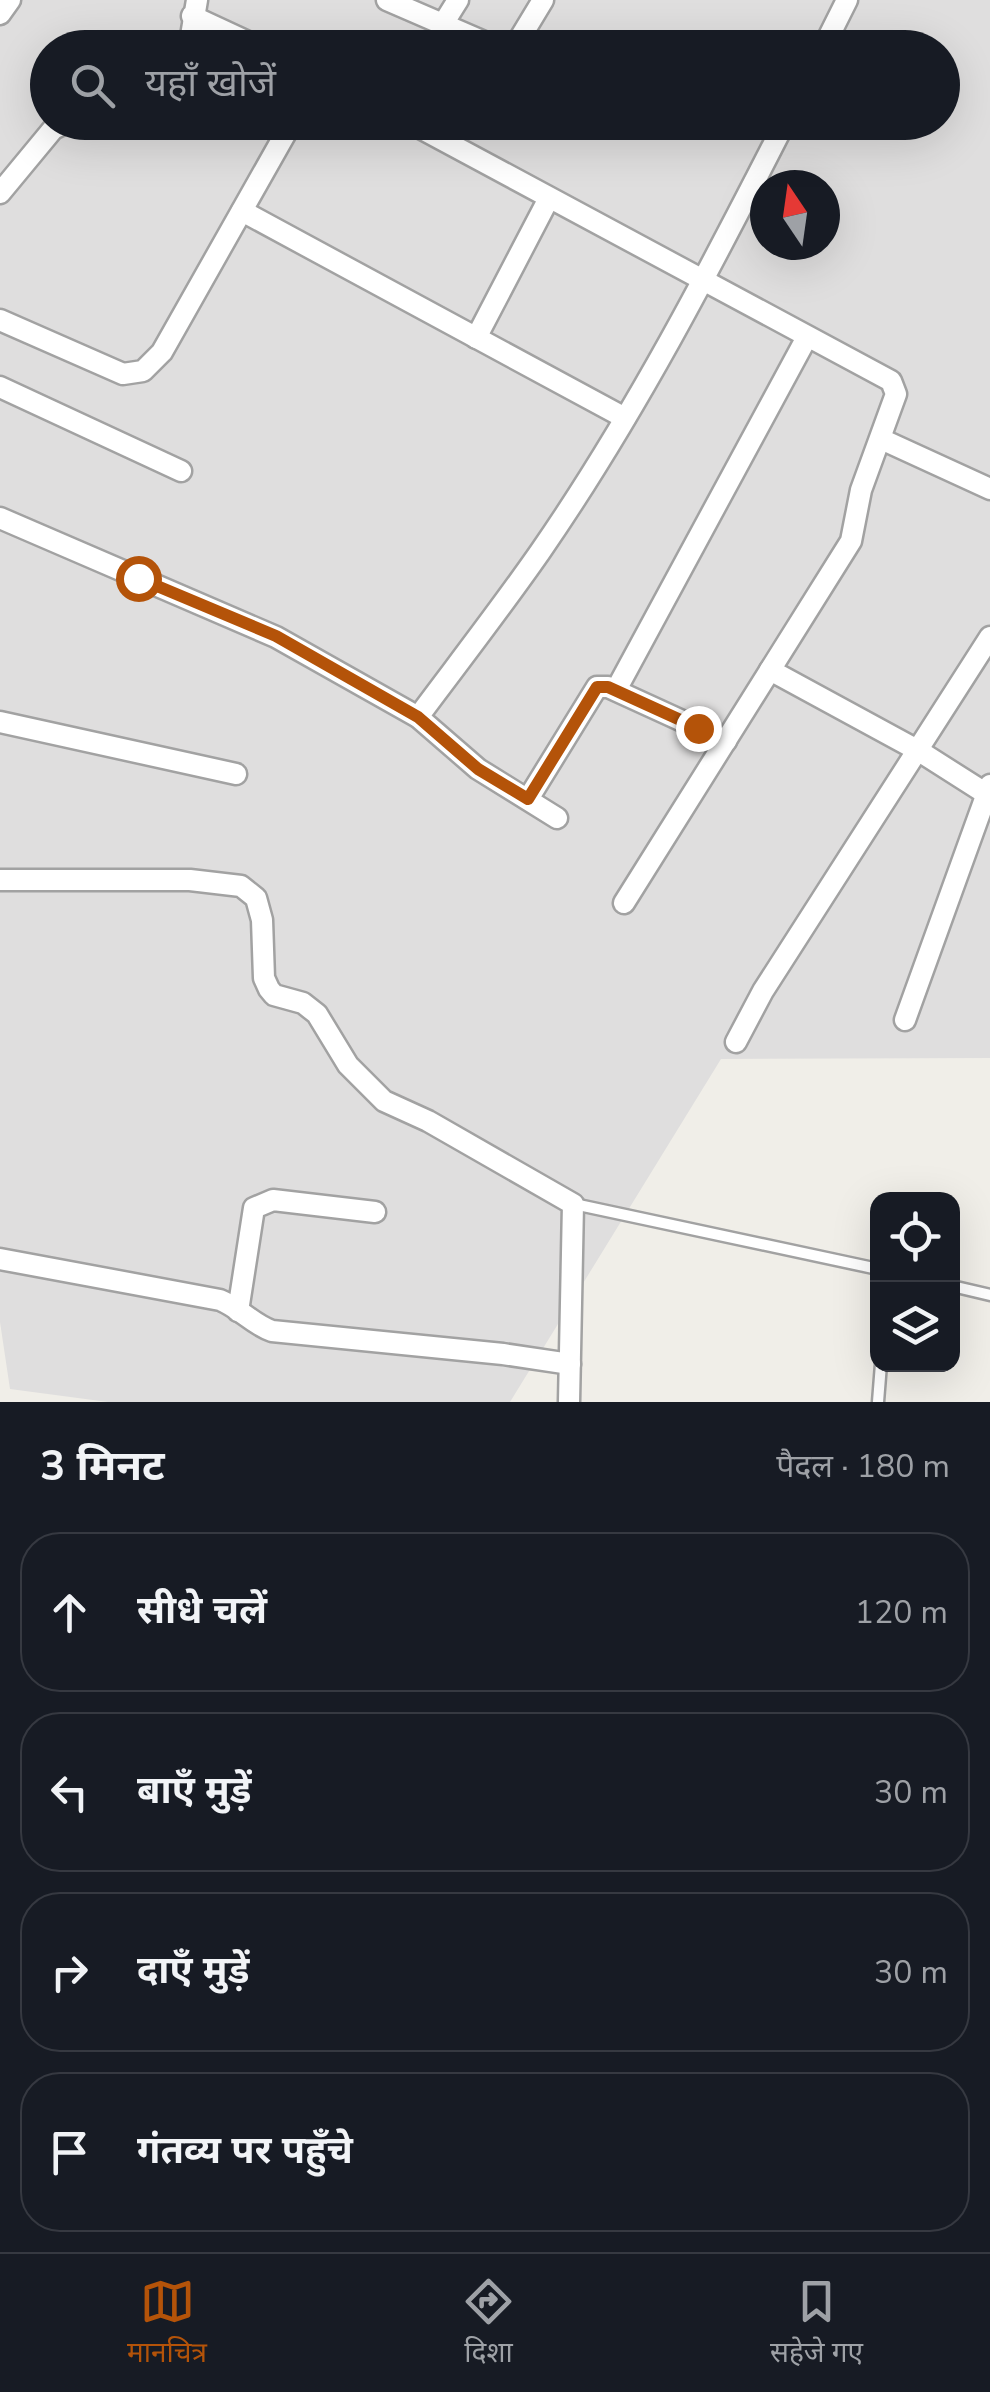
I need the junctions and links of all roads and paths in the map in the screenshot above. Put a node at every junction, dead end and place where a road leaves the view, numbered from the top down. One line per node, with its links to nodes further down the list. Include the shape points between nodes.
1 (388, 0): 6 (street)
2 (458, 0): 6 (street)
3 (543, 0): 9 (street)
4 (848, 0): 10 (street)
5 (195, 8): 7 (street)
6 (443, 24): 8 (street)
7 (231, 30)
8 (457, 30)
9 (525, 30)
10 (832, 30)
11 (45, 140): 15 (street)
12 (282, 140): 17 (street)
13 (442, 140): 16 (street)
14 (776, 140): 18 (street)
15 (0, 193)
16 (549, 198): 18 (street); 21 (street)
17 (242, 212): 19 (street, via 162,352 143,371 123,374); 21 (street)
18 (703, 282): 20 (street); 23 (street)
19 (0, 320)
20 (808, 337): 24 (street, via 891,382 896,394); 30 (street)
21 (476, 338): 23 (street)
22 (0, 387): 25 (street)
23 (625, 418): 31 (street, via 541,551)
24 (881, 440): 26 (street); 29 (street, via 861,490 852,540)
25 (182, 472)
26 (990, 489)
27 (0, 518): 31 (street, via 276,636)
28 (990, 637): 34 (street)
29 (770, 670): 33 (street); 34 (street)
30 (616, 690): 33 (street); 37 (street, via 597,687)
31 (418, 717): 37 (street, via 478,769)
32 (0, 722): 35 (street)
33 (726, 741): 40 (street)
34 (919, 751): 36 (street); 42 (street)
35 (236, 774)
36 (988, 789): 41 (street)
37 (528, 799): 38 (street)
38 (556, 818)
39 (0, 880): 43 (street, via 242,886 256,898 262,920 269,989 317,1014 348,1064 384,1101)
40 (624, 903)
41 (906, 1020)
42 (736, 1042)
43 (573, 1204): 46 (lane); 50 (street)
44 (375, 1212): 49 (street, via 274,1200 254,1208)
45 (0, 1259): 49 (street, via 220,1300)
46 (870, 1267)
47 (960, 1288): 48 (lane)
48 (990, 1295)
49 (238, 1311): 50 (street, via 272,1332)
50 (570, 1364): 52 (street)
51 (881, 1372): 53 (lane)
52 (569, 1402)
53 (878, 1402)

